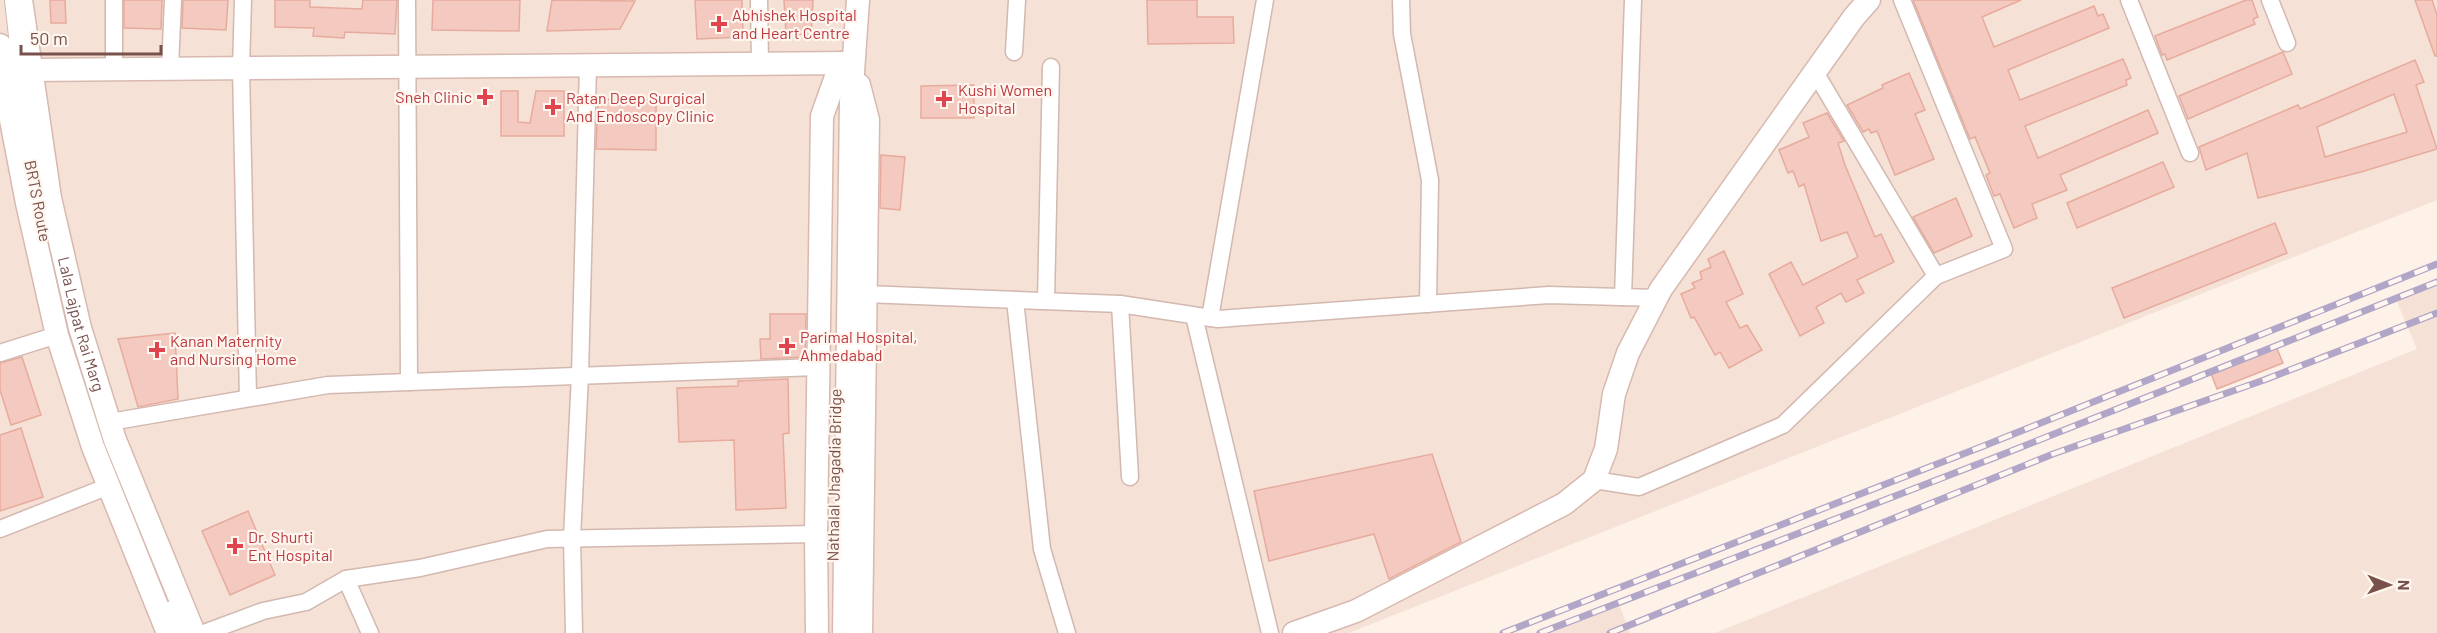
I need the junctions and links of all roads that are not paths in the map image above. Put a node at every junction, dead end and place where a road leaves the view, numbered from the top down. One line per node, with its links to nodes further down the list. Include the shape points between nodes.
1 (9, 0): 28 (lane, BRTS Route)
2 (21, 0): 28 (street, Lala Lajpat Rai Marg)
3 (114, 0): 27 (street)
4 (173, 0): 25 (street)
5 (243, 0): 26 (street)
6 (407, 0): 23 (street)
7 (759, 0): 21 (street)
8 (858, 0): 20 (street)
9 (1017, 0): 19 (street)
10 (1265, 0): 43 (street)
11 (1401, 0): 42 (street, via 1402,34 1430,180)
12 (1633, 0): 36 (street)
13 (1869, 0): 29 (street)
14 (1902, 0): 34 (street, via 2004,249)
15 (2129, 0): 31 (street)
16 (2270, 0): 17 (street)
17 (2287, 43)
18 (0, 45): 28 (street, Lala Lajpat Rai Marg)
19 (1014, 52)
20 (847, 63): 21 (street); 30 (street); 35 (street, via 868,120); 46 (street, via 822,116)
21 (760, 64): 22 (street)
22 (588, 65): 23 (street); 47 (street)
23 (409, 66): 26 (street); 48 (street)
24 (1052, 66): 40 (street)
25 (170, 68): 26 (street); 27 (street)
26 (241, 68): 49 (street)
27 (114, 69): 28 (street)
28 (12, 72): 32 (lane, BRTS Route); 44 (street, Lala Lajpat Rai Marg, via 27,203); 50 (street, Lala Lajpat Rai Marg, via 50,198 80,328)
29 (1815, 72): 34 (street); 38 (street)
30 (845, 101): 66 (street, Nathalal Jhagadia Bridge); 67 (street, Nathalal Jhagadia Bridge)
31 (2190, 153)
32 (42, 220)
33 (46, 243): 37 (lane, BRTS Route)
34 (1936, 276): 52 (street, via 1783,425 1639,487)
35 (865, 294): 39 (street); 68 (street)
36 (1623, 297): 38 (street); 42 (street, via 1549,296)
37 (59, 298)
38 (1656, 298): 52 (street, via 1628,353 1614,394 1606,449)
39 (1015, 300): 40 (street); 69 (street, via 1042,549)
40 (1046, 301): 41 (street)
41 (1120, 304): 43 (street); 51 (street)
42 (1428, 304): 43 (street)
43 (1202, 317): 70 (street)
44 (57, 335): 45 (street); 53 (street, Lala Lajpat Rai Marg)
45 (0, 353)
46 (818, 367): 47 (street); 55 (street)
47 (580, 375): 48 (street); 56 (street)
48 (409, 382): 49 (street, via 328,385)
49 (248, 398): 50 (street)
50 (110, 422): 61 (street, Lala Lajpat Rai Marg)
51 (1130, 477)
52 (1594, 480): 71 (street, via 1554,510 1356,611)
53 (109, 486): 54 (street); 59 (street, Lala Lajpat Rai Marg)
54 (0, 529)
55 (816, 534): 56 (street); 65 (street)
56 (572, 538): 57 (street, via 547,539 420,568); 64 (street)
57 (346, 579): 62 (street, via 306,602 263,611); 63 (street)
58 (163, 593): 60 (lane)
59 (168, 633)
60 (181, 633)
61 (194, 633)
62 (204, 633)
63 (370, 633)
64 (574, 633)
65 (818, 633)
66 (831, 633)
67 (844, 633)
68 (861, 633)
69 (1067, 633)
70 (1270, 633)
71 (1294, 633)

